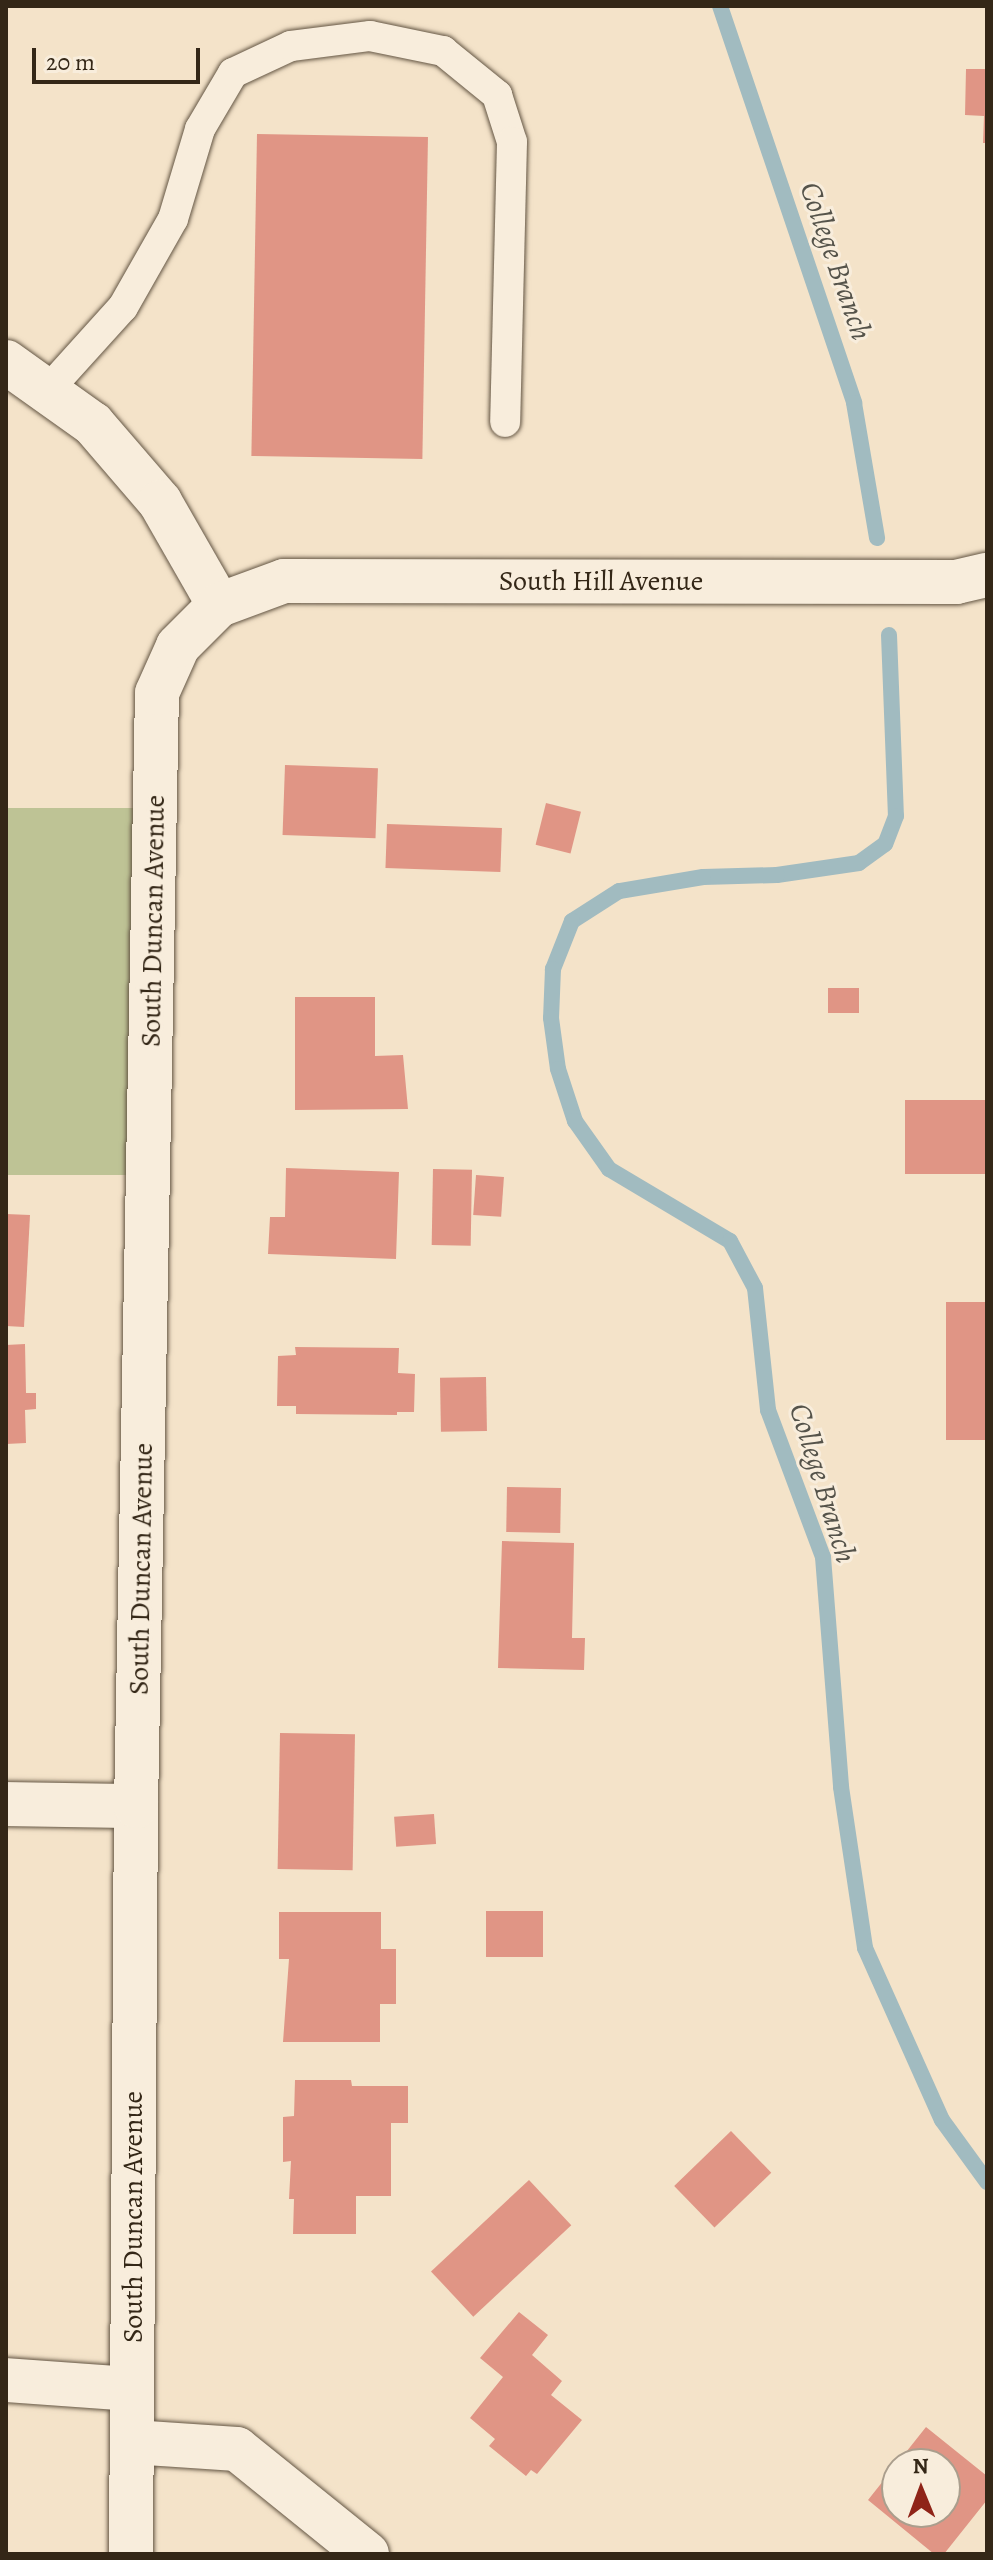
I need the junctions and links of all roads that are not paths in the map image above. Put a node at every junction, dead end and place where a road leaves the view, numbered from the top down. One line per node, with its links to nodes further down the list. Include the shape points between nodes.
1 (6, 362): 2 (street)
2 (47, 391): 3 (lane, via 123,307 173,219 200,129 233,73 291,46 370,36 443,51 497,95 512,142); 5 (street, via 93,424 160,502)
3 (505, 422)
4 (987, 575): 5 (street, South Hill Avenue, via 956,582 284,581)
5 (219, 605): 7 (street, South Duncan Avenue, via 178,646 157,693)
6 (6, 1804): 7 (street)
7 (136, 1806): 9 (street, South Duncan Avenue)
8 (6, 2380): 9 (street)
9 (132, 2389): 10 (street, South Duncan Avenue)
10 (132, 2442): 11 (street, South Duncan Avenue); 12 (street, via 237,2449)
11 (131, 2554)
12 (367, 2554)

